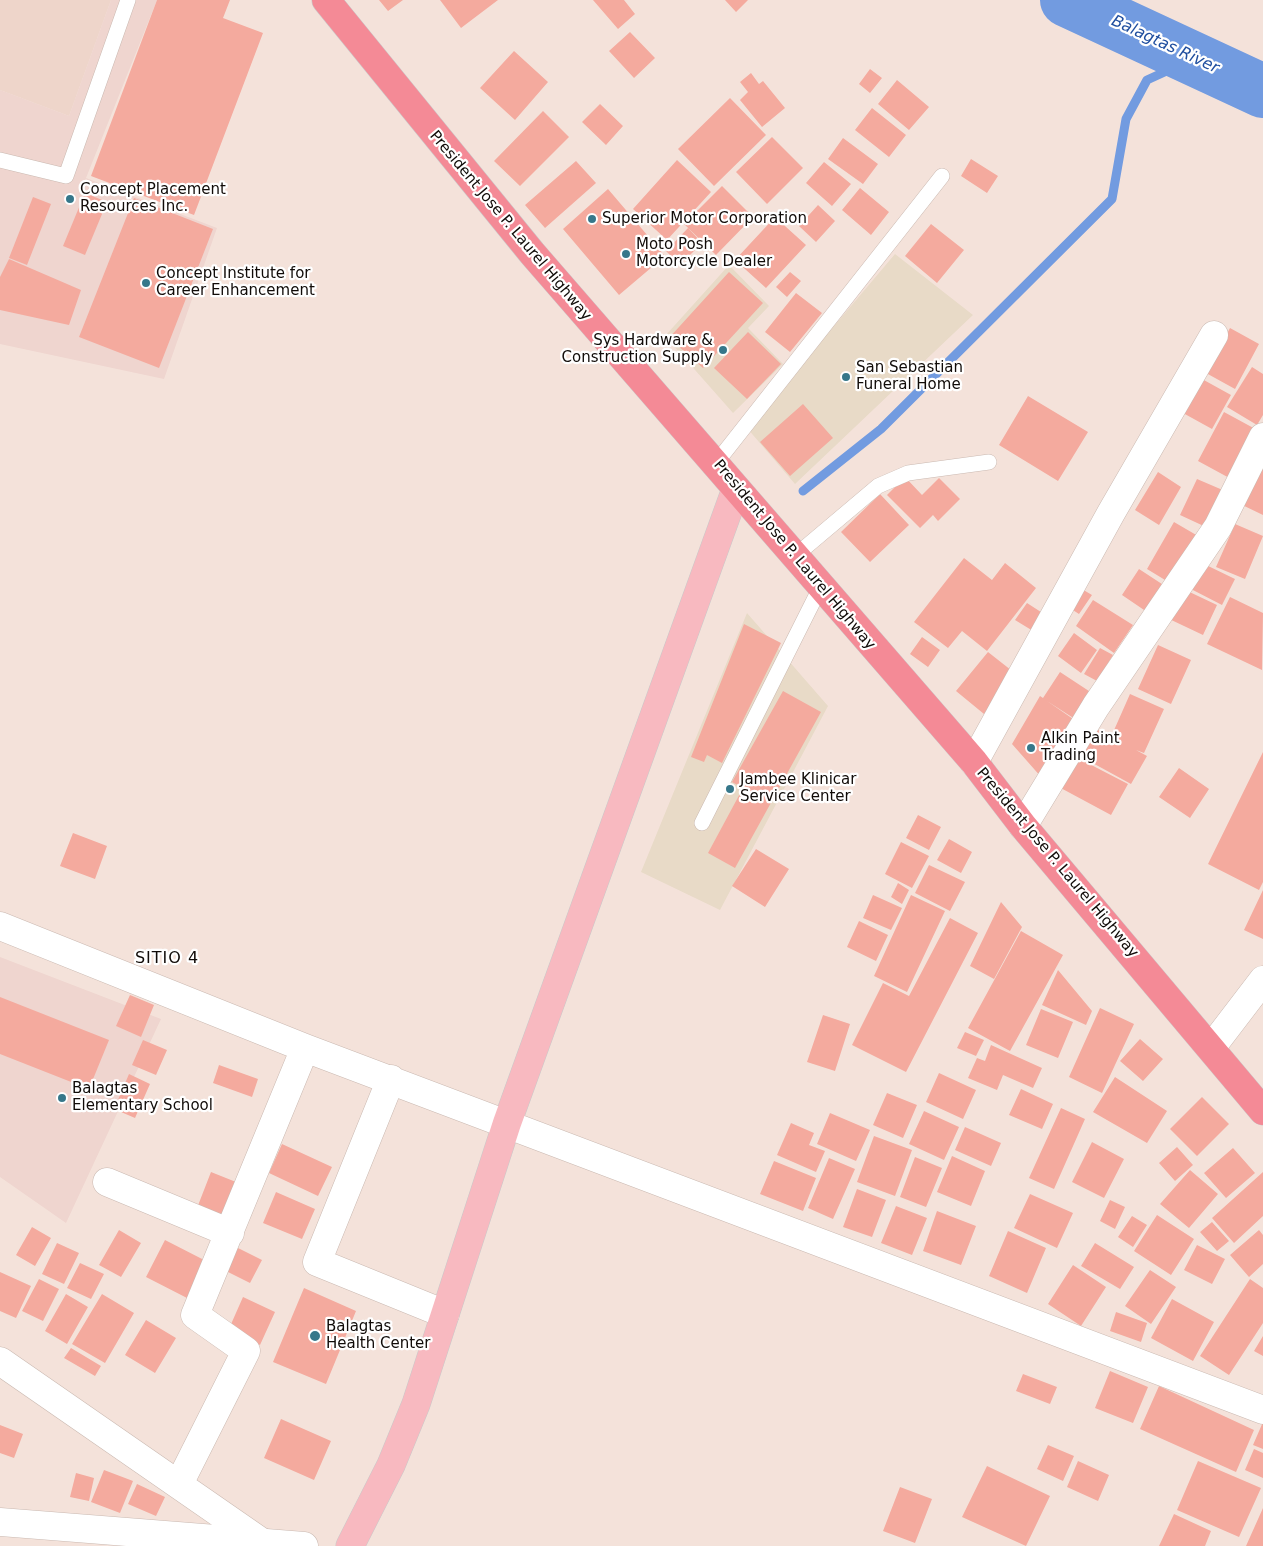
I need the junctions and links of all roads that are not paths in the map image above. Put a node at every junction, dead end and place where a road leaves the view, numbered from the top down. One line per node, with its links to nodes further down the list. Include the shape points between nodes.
1 (128, 0): 3 (lane, via 66,176)
2 (326, 0): 8 (highway, President Jose P. Laurel Highway, via 532,253)
3 (0, 160)
4 (942, 176): 8 (lane)
5 (1214, 335): 12 (street, via 1111,513)
6 (1263, 437): 14 (street, via 1218,527 1096,706)
7 (988, 462): 10 (lane, via 908,473 878,486)
8 (716, 463): 9 (highway, President Jose P. Laurel Highway)
9 (736, 489): 10 (highway, President Jose P. Laurel Highway); 21 (main road)
10 (795, 556): 11 (highway, President Jose P. Laurel Highway)
11 (820, 588): 12 (highway, President Jose P. Laurel Highway); 13 (lane)
12 (974, 762): 14 (highway, President Jose P. Laurel Highway)
13 (702, 824)
14 (1023, 826): 18 (highway, President Jose P. Laurel Highway)
15 (0, 926): 17 (street)
16 (1263, 980): 18 (street)
17 (305, 1048): 19 (street); 23 (street)
18 (1211, 1048): 20 (highway, President Jose P. Laurel Highway)
19 (391, 1079): 21 (street); 24 (street, via 317,1262)
20 (1263, 1111)
21 (507, 1123): 24 (main road); 26 (street)
22 (108, 1182): 23 (street)
23 (230, 1233): 27 (street, via 195,1315 246,1351)
24 (445, 1314): 31 (main road, via 413,1413)
25 (0, 1361): 27 (street)
26 (1263, 1410)
27 (179, 1484): 29 (street)
28 (1, 1526): 29 (street)
29 (266, 1545): 30 (street)
30 (304, 1546)
31 (350, 1546)

